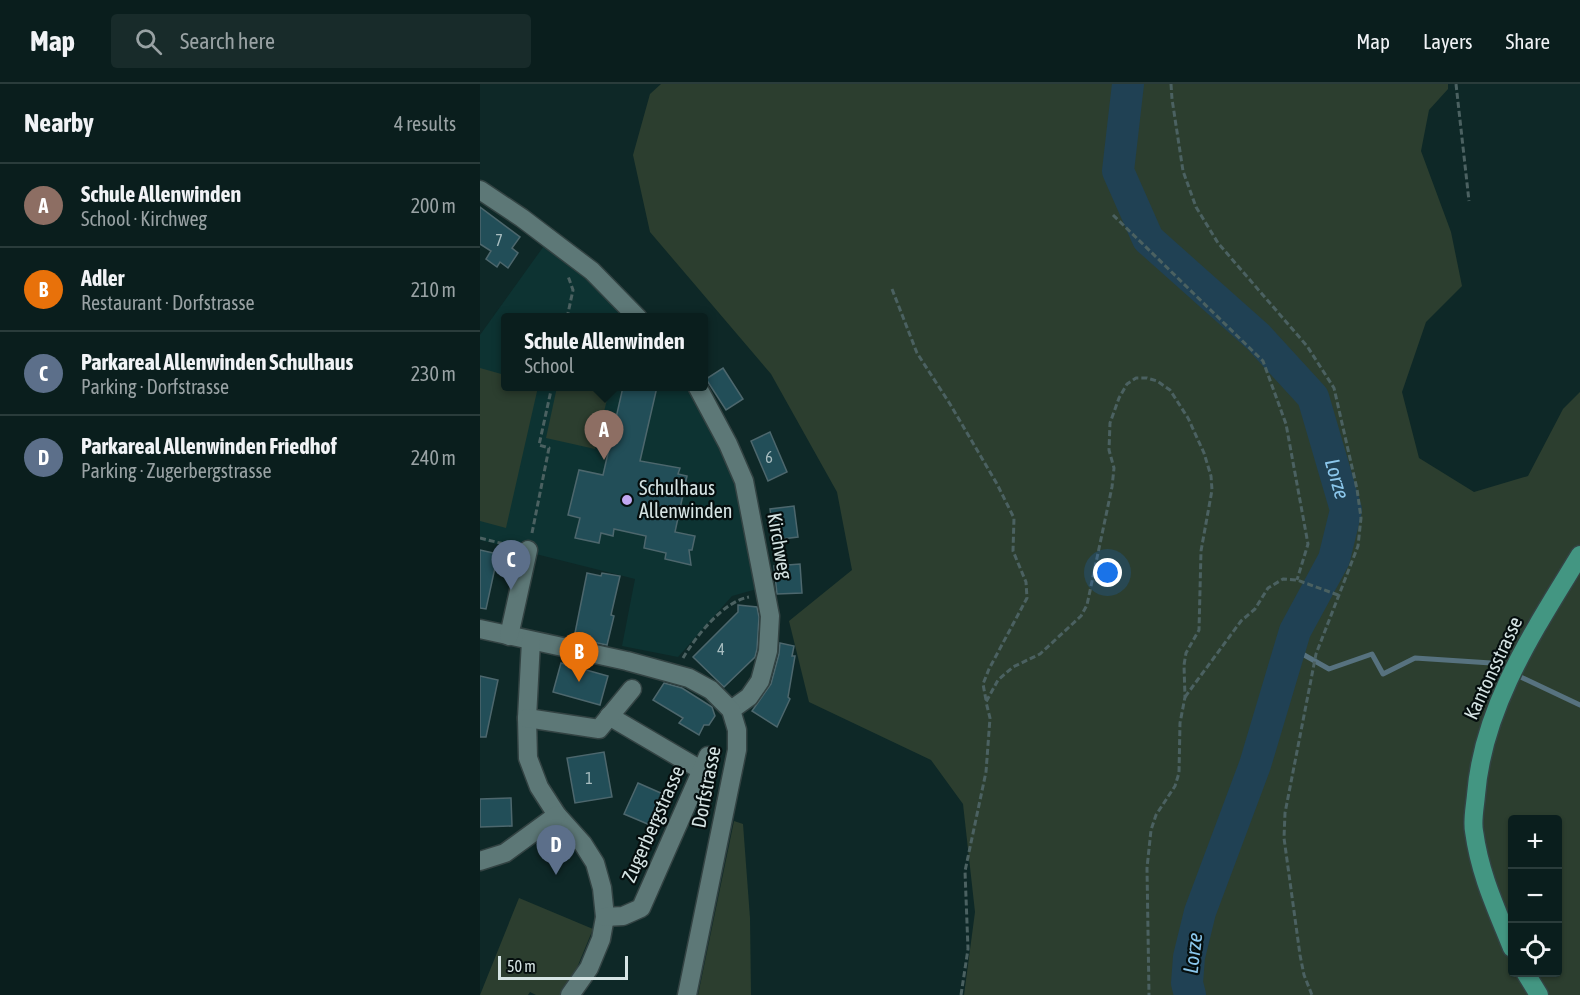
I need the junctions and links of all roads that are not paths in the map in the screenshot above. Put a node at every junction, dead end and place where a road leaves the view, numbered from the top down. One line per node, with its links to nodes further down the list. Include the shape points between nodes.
1 (480, 190): 2 (street, via 592,272)
2 (633, 313)
3 (699, 391): 10 (street, Kirchweg, via 744,481 770,616 768,651 760,681 749,697)
4 (528, 550): 7 (street)
5 (1580, 555): 16 (main road, Kantonsstrasse, via 1532,633 1488,728 1478,774 1473,829 1484,881)
6 (480, 629): 7 (street)
7 (509, 636): 8 (street)
8 (531, 641): 10 (street, via 675,672 711,690); 12 (street, Zugerbergstrasse)
9 (632, 689): 11 (street)
10 (731, 710): 19 (street, Dorfstrasse, via 737,750)
11 (609, 716): 12 (street, via 599,729); 15 (street, Zugerbergstrasse, via 704,763 640,908 623,916)
12 (527, 718): 13 (street, Zugerbergstrasse, via 528,758 538,787)
13 (557, 815): 14 (street, via 505,853); 15 (street, Zugerbergstrasse, via 595,862)
14 (480, 861)
15 (605, 917): 18 (street, Zugerbergstrasse, via 589,968)
16 (1508, 938)
17 (1528, 977): 20 (main road)
18 (570, 995)
19 (687, 995)
20 (1539, 995)

